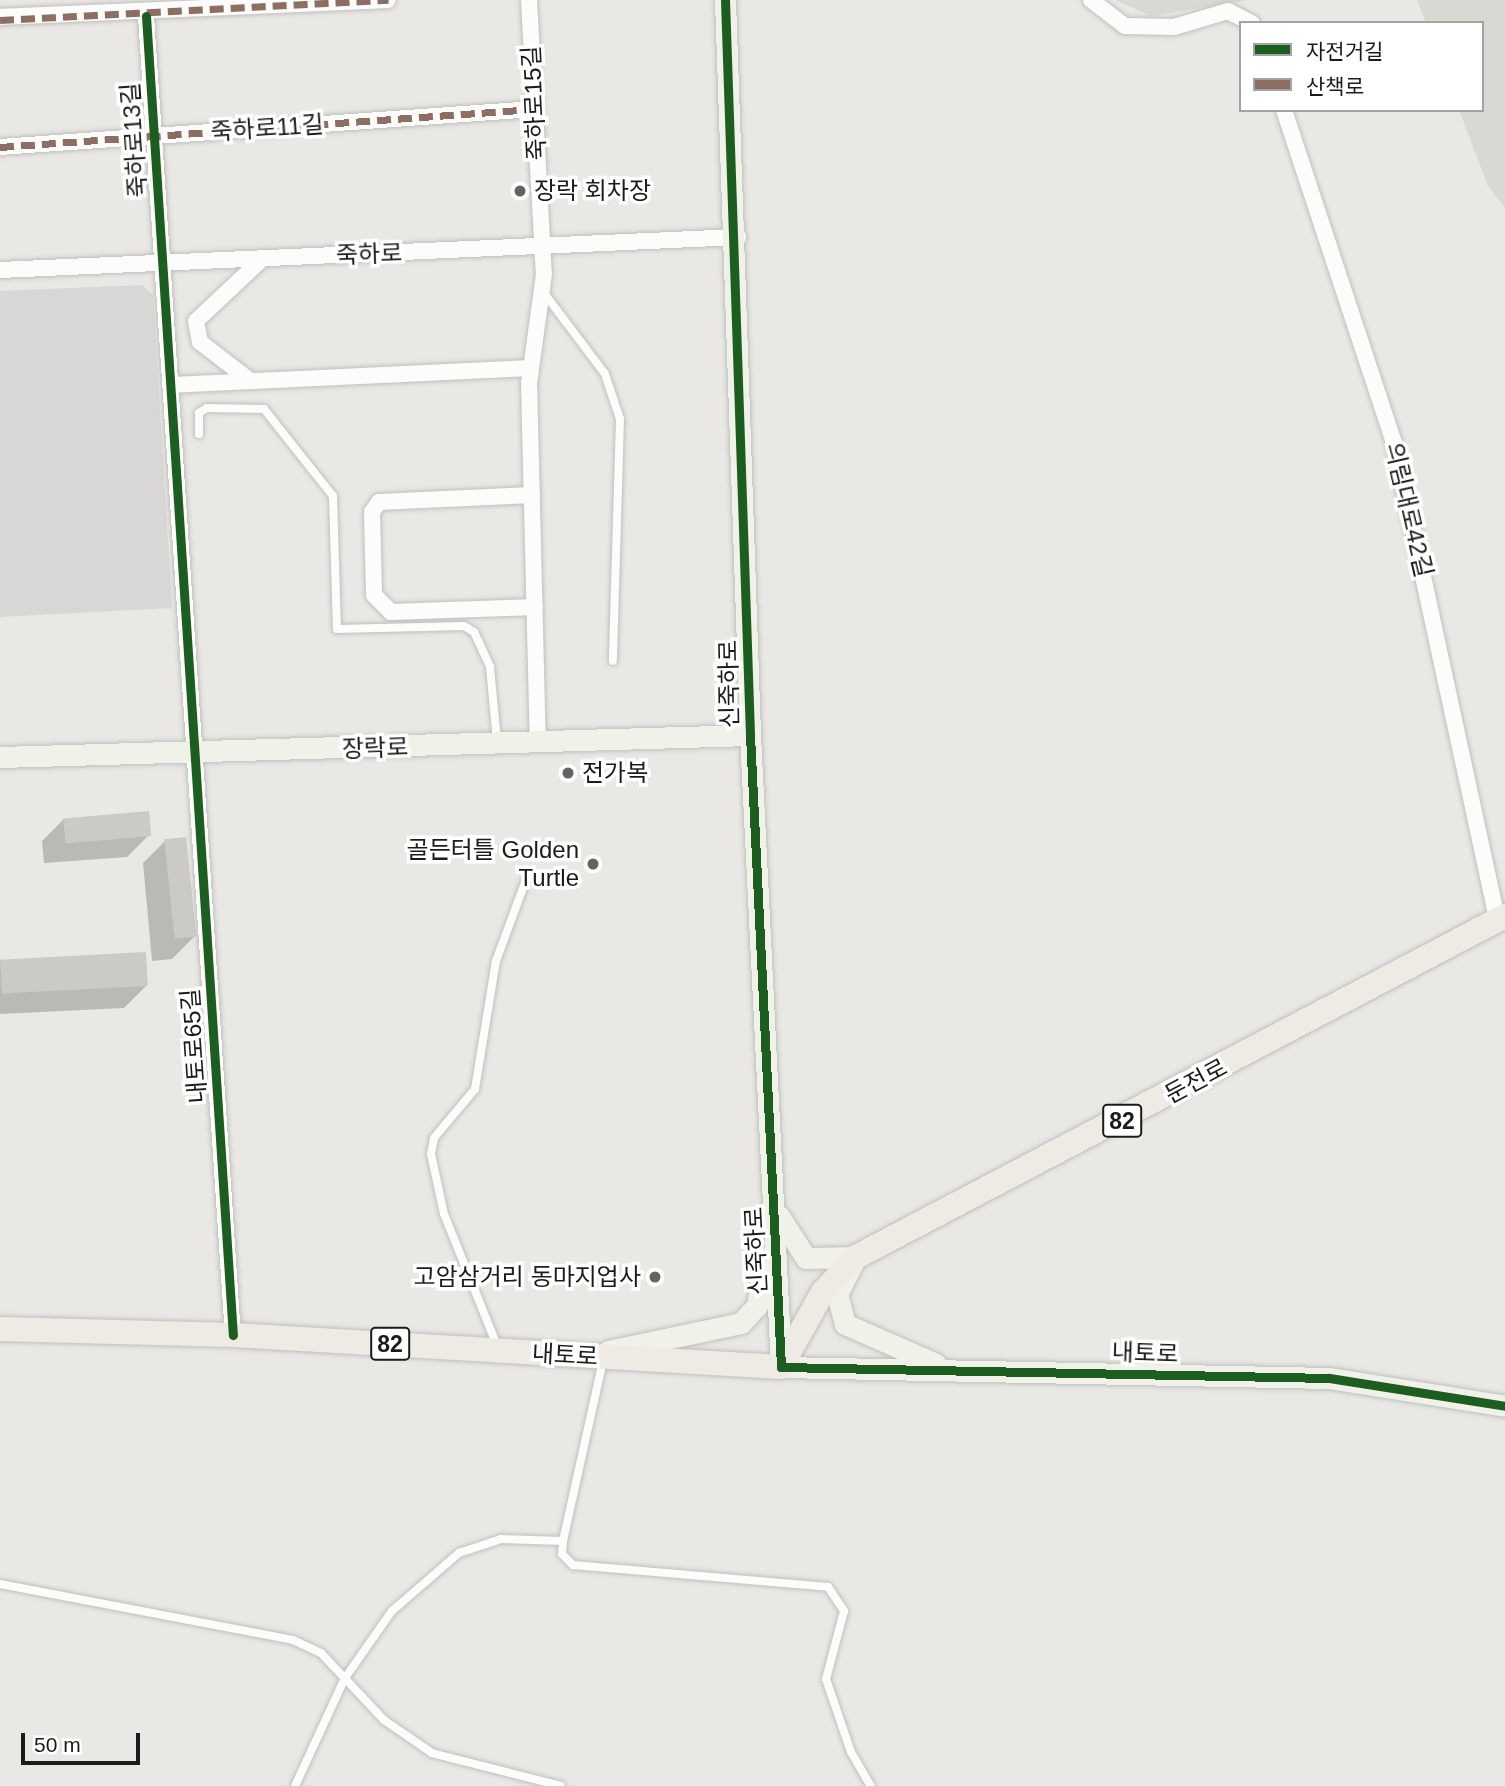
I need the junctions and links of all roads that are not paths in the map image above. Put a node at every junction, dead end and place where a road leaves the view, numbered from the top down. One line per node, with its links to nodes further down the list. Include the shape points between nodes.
1 (388, 0): 5 (street)
2 (528, 0): 9 (street, 죽하로15길)
3 (725, 0): 13 (street, 신죽하로)
4 (1091, 0): 8 (street, via 1125,26 1174,27 1228,11)
5 (245, 4): 6 (street)
6 (146, 16): 7 (street); 11 (street, 죽하로13길)
7 (0, 18)
8 (1248, 21)
9 (534, 109): 11 (street, 죽하로11길); 14 (street, 죽하로15길)
10 (1285, 112): 32 (street, 의림대로42길, via 1394,442)
11 (153, 136): 12 (street, 죽하로11길); 16 (street, 죽하로13길)
12 (0, 147)
13 (738, 237): 14 (street, 죽하로); 26 (street, 신죽하로)
14 (543, 247): 15 (street, 죽하로); 18 (street, 죽하로15길)
15 (263, 258): 16 (street, 죽하로); 20 (street, via 196,321 200,342 219,362)
16 (162, 262): 17 (street, 죽하로); 21 (street, 죽하로13길)
17 (0, 270)
18 (542, 290): 19 (street, 죽하로15길); 25 (lane, via 605,374 620,419)
19 (530, 368): 20 (street); 23 (street, 죽하로15길)
20 (254, 382): 21 (street)
21 (170, 385): 29 (street, 내토로65길)
22 (199, 434): 28 (lane, via 199,412 207,408 264,409 333,496 337,629 464,626 474,632 490,667)
23 (532, 495): 24 (street, 죽하로15길); 24 (street, via 379,502 372,512 374,581 380,607 391,612)
24 (535, 607): 27 (street, 죽하로15길)
25 (613, 661)
26 (750, 735): 27 (street, 장락로); 33 (street, 신죽하로)
27 (538, 742): 28 (street, 장락로)
28 (497, 744): 29 (street, 장락로)
29 (193, 754): 30 (street, 장락로); 36 (street, 내토로65길)
30 (0, 757)
31 (527, 877): 37 (lane, via 496,961 475,1089 433,1138 431,1154 444,1214)
32 (1501, 918): 34 (main road, 둔전로 / 82)
33 (772, 1202): 34 (street, via 789,1240 806,1258); 38 (street, via 760,1295 751,1314 707,1333); 39 (street, 신죽하로)
34 (856, 1257): 39 (main road, 둔전로 / 82, via 824,1292); 40 (street, via 838,1294 845,1325)
35 (0, 1329): 36 (main road, 내토로 / 82)
36 (233, 1335): 37 (main road, 내토로 / 82)
37 (499, 1351): 38 (main road, 내토로 / 82)
38 (593, 1356): 39 (main road, 내토로 / 82); 42 (lane)
39 (780, 1367): 40 (street, 내토로)
40 (948, 1368): 41 (street, 내토로, via 1329,1378)
41 (1505, 1406)
42 (563, 1541): 44 (lane, via 501,1539 459,1553 392,1611); 47 (lane, via 562,1554 573,1564 771,1579 836,1592 844,1611 826,1679 851,1752)
43 (0, 1584): 44 (lane, via 273,1634 321,1653)
44 (345, 1678): 45 (lane); 46 (lane, via 390,1725 432,1753)
45 (295, 1786)
46 (561, 1786)
47 (871, 1786)

